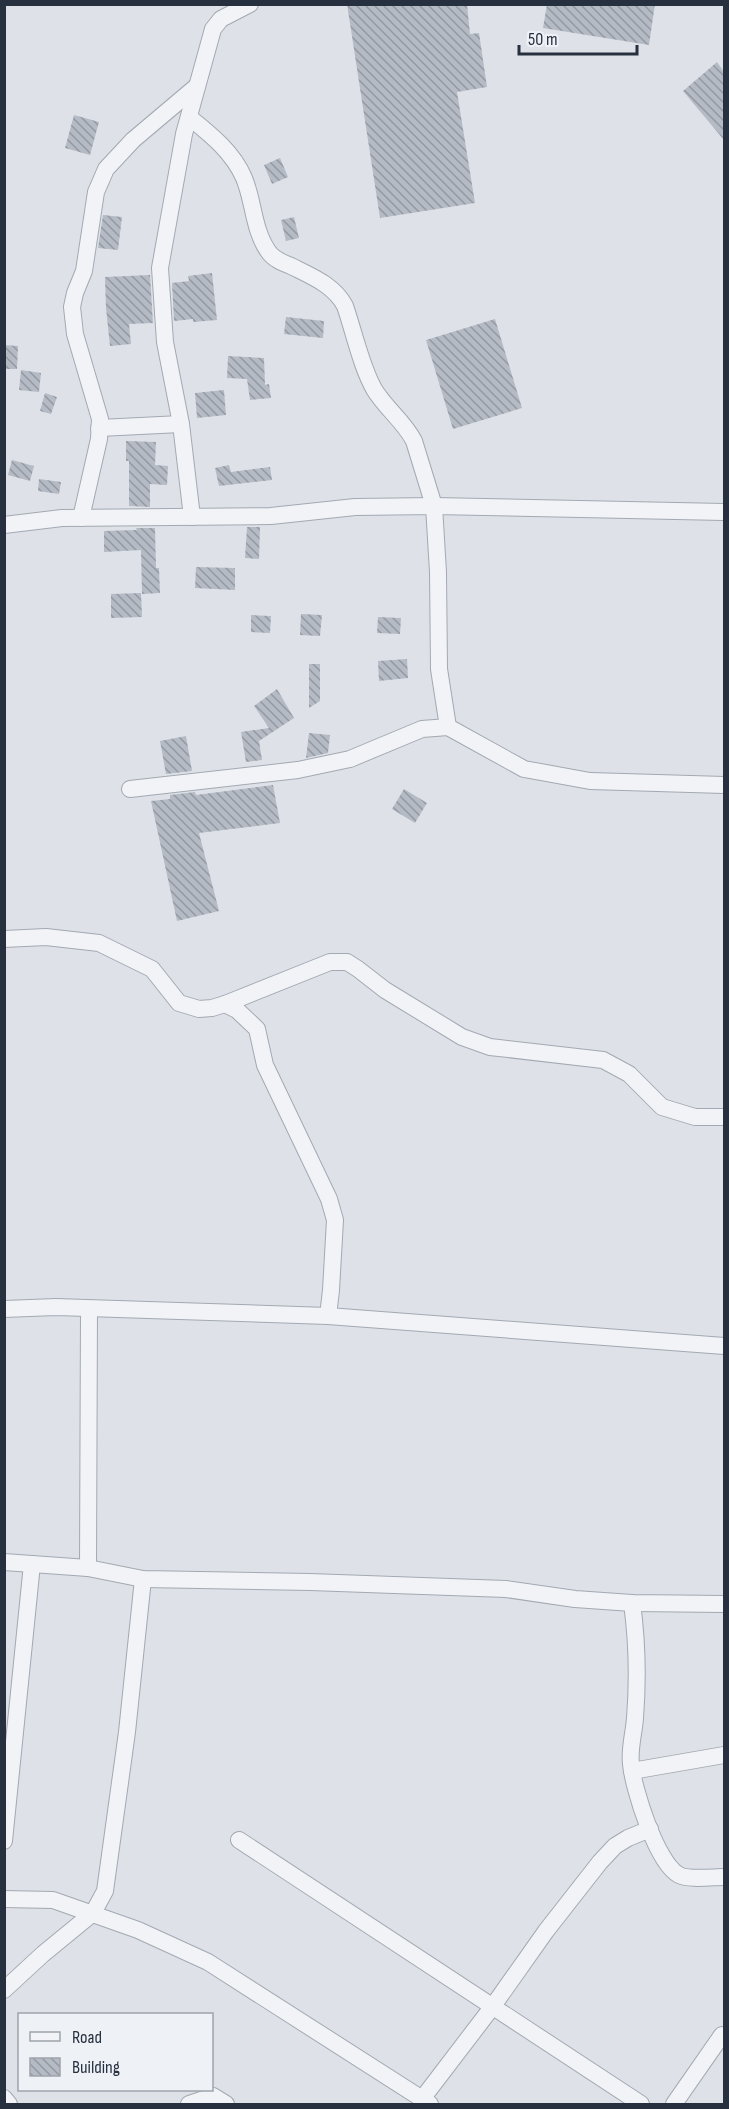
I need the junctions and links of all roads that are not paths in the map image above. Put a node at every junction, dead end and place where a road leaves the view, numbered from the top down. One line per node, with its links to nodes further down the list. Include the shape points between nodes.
1 (250, 4): 2 (street, via 220,19 213,29)
2 (197, 86): 3 (street); 5 (street, via 133,140 106,169 96,192 84,271 72,308 75,334 97,402)
3 (189, 117): 4 (street, via 160,268 165,342); 6 (street, via 236,162 257,230 269,253 318,279 340,296 370,382 414,441)
4 (181, 424): 5 (street); 8 (street)
5 (99, 428): 9 (street)
6 (434, 506): 7 (street); 8 (street); 11 (street, via 439,669)
7 (724, 512)
8 (192, 517): 9 (street)
9 (81, 518): 10 (street)
10 (4, 525)
11 (448, 727): 12 (street, via 524,769 590,781); 13 (street, via 422,729 350,759 298,770)
12 (724, 785)
13 (130, 789)
14 (4, 939): 15 (street, via 46,937 99,943 152,969 180,1003 199,1009)
15 (225, 1004): 16 (street, via 330,962 347,962 462,1037 490,1047 603,1060 629,1074 662,1107 695,1117); 19 (street, via 257,1029 265,1065 329,1199 335,1220)
16 (724, 1117)
17 (4, 1309): 18 (street)
18 (89, 1309): 19 (street); 23 (street)
19 (328, 1316): 20 (street)
20 (724, 1346)
21 (4, 1562): 22 (street)
22 (32, 1564): 23 (street); 31 (street)
23 (88, 1568): 24 (street)
24 (143, 1579): 25 (street, via 506,1589); 34 (street, via 105,1891)
25 (632, 1603): 26 (street); 28 (street, via 636,1631)
26 (724, 1604)
27 (724, 1755): 28 (street)
28 (632, 1771): 29 (street)
29 (650, 1829): 32 (street, via 671,1870 681,1877); 36 (street, via 615,1846 600,1862)
30 (239, 1840): 36 (street)
31 (4, 1841)
32 (724, 1877)
33 (5, 1899): 34 (street, via 53,1900)
34 (93, 1913): 35 (street); 40 (street, via 208,1962)
35 (4, 1990)
36 (493, 2006): 40 (street); 43 (street)
37 (722, 2035): 44 (street)
38 (4, 2098): 41 (street)
39 (216, 2102): 42 (street)
40 (426, 2102)
41 (9, 2104)
42 (189, 2104)
43 (641, 2104)
44 (674, 2104)

